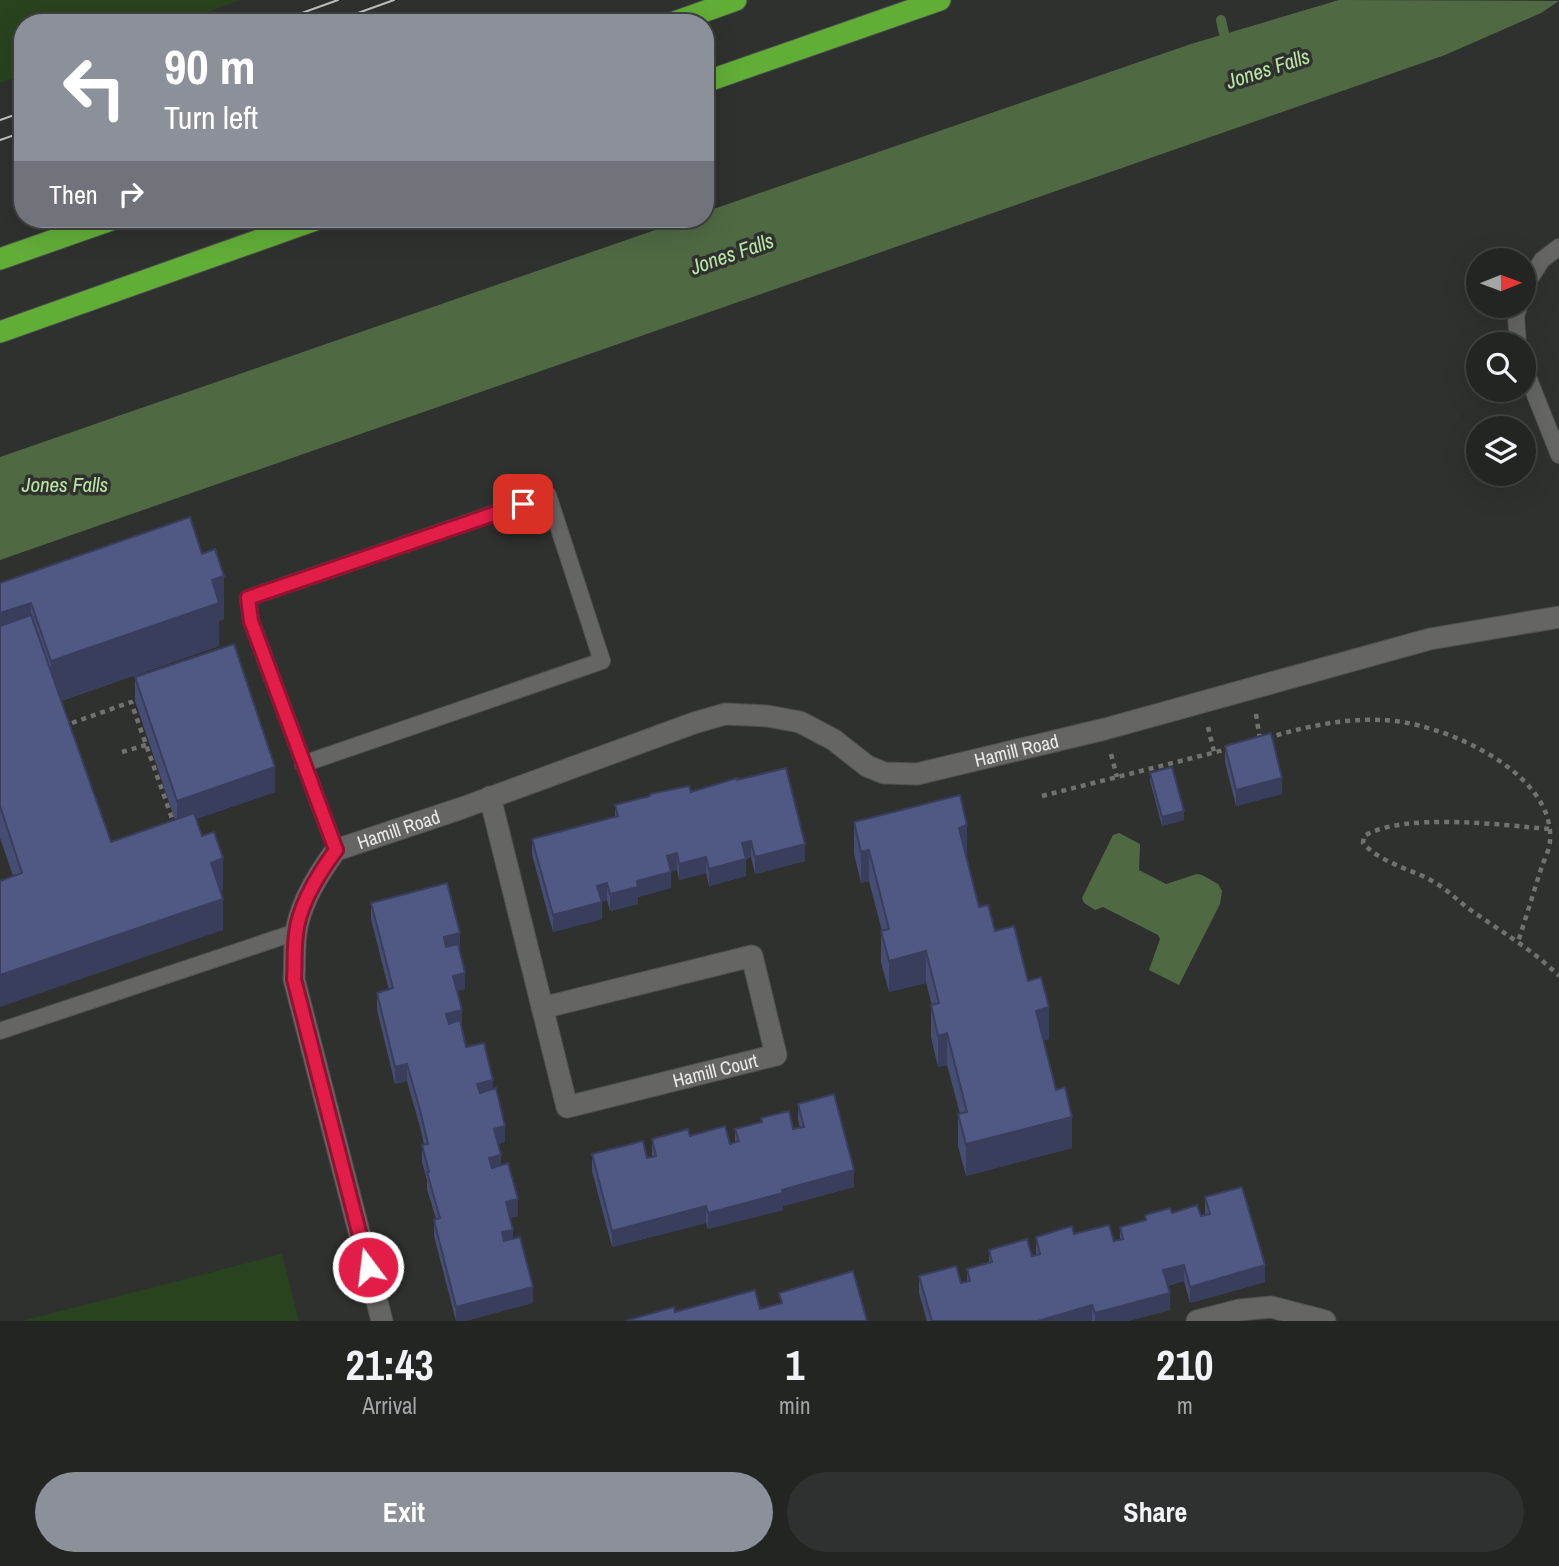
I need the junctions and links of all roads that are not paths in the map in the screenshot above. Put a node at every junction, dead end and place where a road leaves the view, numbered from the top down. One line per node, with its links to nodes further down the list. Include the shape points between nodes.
1 (736, 0): 3 (highway)
2 (940, 0): 4 (highway)
3 (697, 14)
4 (714, 79)
5 (88, 228): 8 (highway)
6 (293, 228): 10 (highway)
7 (1559, 247): 9 (lane)
8 (0, 259)
9 (1536, 269)
10 (0, 332)
11 (1536, 398): 12 (lane)
12 (1559, 455)
13 (1559, 617): 15 (street, Hamill Road, via 1430,639 1105,729 917,774 884,774 800,722 725,714)
14 (303, 764): 14 (lane, via 602,661 548,495 248,598 251,621); 16 (lane)
15 (490, 797): 16 (street, Hamill Road); 18 (street)
16 (336, 850): 17 (street, Hamill Road, via 314,885)
17 (296, 932): 19 (lane); 20 (street, Hamill Road, via 294,979)
18 (542, 1008): 18 (street, Hamill Court, via 567,1107 776,1055 752,956)
19 (0, 1031)
20 (382, 1321)
21 (1197, 1321): 22 (street, via 1270,1307)
22 (1325, 1321)

